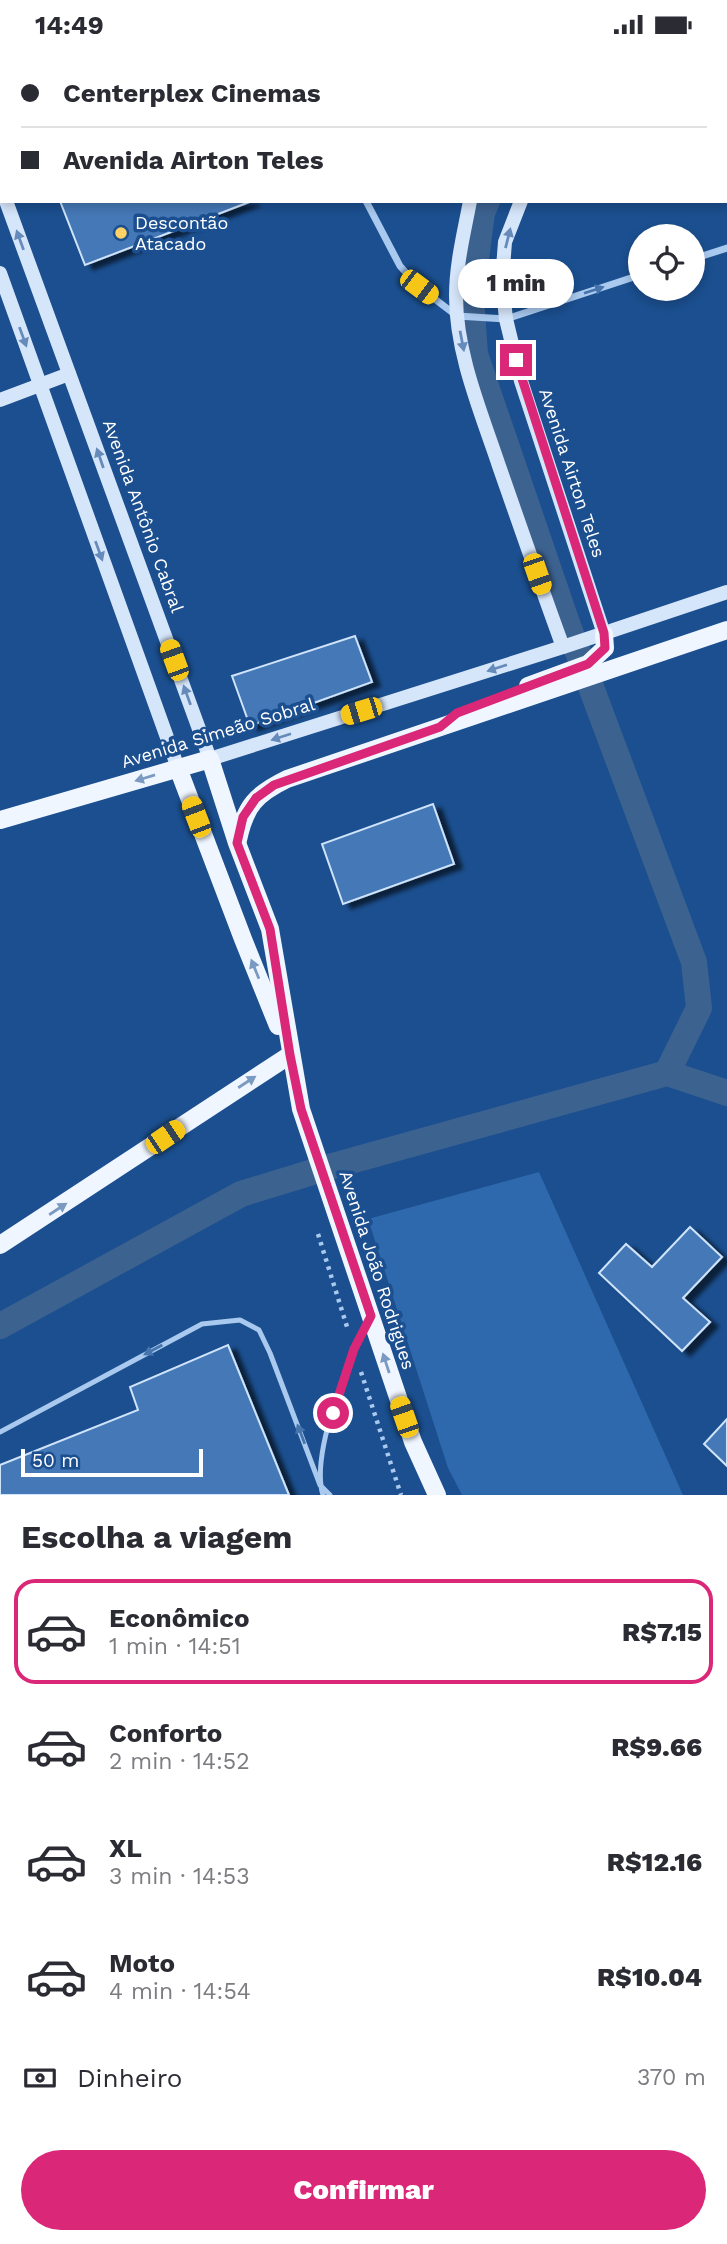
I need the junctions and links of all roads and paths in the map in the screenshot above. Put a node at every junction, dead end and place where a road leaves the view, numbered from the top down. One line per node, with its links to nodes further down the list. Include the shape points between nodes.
1 (7, 203): 11 (main road, Avenida Antônio Cabral, one-way to 1)
2 (367, 203): 9 (street, via 400,266 419,287)
3 (470, 203): 9 (main road, via 459,257 456,295)
4 (520, 203): 10 (main road, Avenida Airton Teles, one-way to 4, via 505,243)
5 (727, 248): 6 (street)
6 (705, 254)
7 (0, 272): 12 (main road, one-way to 12)
8 (628, 279): 10 (street, one-way to 8)
9 (460, 316): 10 (street); 17 (main road, one-way to 17, via 477,402)
10 (503, 319): 16 (main road, Avenida Airton Teles)
11 (69, 373): 12 (main road); 19 (main road, Avenida Antônio Cabral, one-way to 11)
12 (39, 384): 13 (main road); 20 (main road, one-way to 20)
13 (0, 400)
14 (727, 591): 16 (main road, Avenida Simeão Sobral)
15 (727, 630): 18 (main road, via 617,668)
16 (604, 633): 17 (main road, Avenida Simeão Sobral); 18 (main road, via 605,648)
17 (566, 647): 19 (main road, Avenida Simeão Sobral, one-way to 19)
18 (581, 671): 22 (main road, via 274,785 256,798 243,817)
19 (210, 759): 20 (main road, Avenida Simeão Sobral); 22 (main road, Avenida Antônio Cabral)
20 (178, 768): 21 (main road, Avenida Simeão Sobral, one-way to 21); 23 (main road, one-way to 20)
21 (0, 820)
22 (237, 843): 23 (main road, Avenida Antônio Cabral, via 270,929)
23 (290, 1055): 24 (main road, one-way to 23); 25 (main road, Avenida João Rodrigues, via 301,1109)
24 (0, 1245)
25 (371, 1316): 27 (lane, via 354,1349 326,1434); 30 (main road, Avenida João Rodrigues, one-way to 25, via 413,1442)
26 (0, 1432): 27 (lane, one-way to 26, via 259,1330 240,1320 201,1324)
27 (320, 1485): 28 (lane); 29 (lane)
28 (323, 1495)
29 (330, 1495)
30 (437, 1495)

